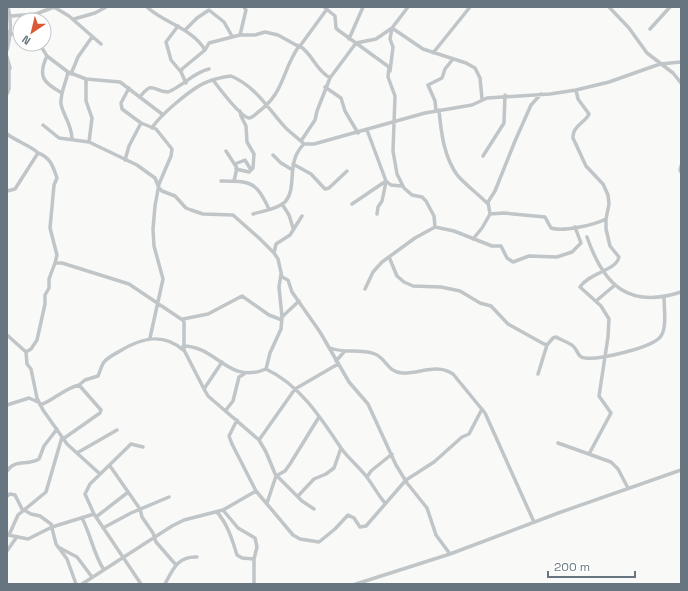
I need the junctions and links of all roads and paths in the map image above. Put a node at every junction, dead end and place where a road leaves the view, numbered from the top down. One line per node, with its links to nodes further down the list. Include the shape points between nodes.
1 (8, 7): 13 (street)
2 (54, 7): 13 (street, via 36,14); 14 (street)
3 (106, 7): 14 (street, via 95,14)
4 (147, 7): 15 (street)
5 (250, 7): 12 (street)
6 (363, 7): 23 (street)
7 (408, 7): 16 (street)
8 (470, 7): 30 (street)
9 (610, 7): 35 (street, via 647,53)
10 (670, 7): 17 (street)
11 (325, 8): 23 (street, via 335,16 336,28); 26 (street)
12 (245, 9): 20 (street)
13 (11, 16): 19 (street)
14 (74, 19): 22 (street)
15 (178, 26): 18 (street); 38 (street, via 166,42 171,60)
16 (392, 28): 24 (street, via 376,39); 30 (street); 37 (street)
17 (650, 29)
18 (185, 30): 21 (street, via 209,10 224,22); 28 (street)
19 (9, 33): 27 (street)
20 (240, 35): 21 (street); 26 (street, via 255,36 269,32)
21 (232, 36): 28 (street, via 209,43)
22 (92, 37): 25 (street); 40 (street)
23 (349, 39): 24 (street)
24 (356, 43): 37 (street); 41 (street)
25 (101, 44)
26 (299, 46): 41 (street, via 307,51 318,69); 55 (street, via 290,60 277,94)
27 (7, 50)
28 (205, 50): 38 (street)
29 (44, 52): 31 (street)
30 (433, 53): 33 (street)
31 (47, 56): 40 (street); 49 (street, via 42,69 46,84)
32 (7, 57): 39 (street, via 10,68)
33 (453, 59): 54 (street, via 475,68 480,78); 56 (street, via 442,78 428,85)
34 (681, 62): 35 (street)
35 (660, 64): 45 (street); 48 (street, via 609,82)
36 (209, 69): 44 (street, via 198,73)
37 (390, 70): 59 (street, via 388,77 395,96)
38 (181, 72): 44 (street)
39 (8, 73): 50 (street)
40 (69, 73): 42 (street); 49 (street)
41 (330, 78): 46 (street)
42 (86, 79): 47 (street, via 120,82); 67 (street, via 86,101 92,118)
43 (213, 80): 55 (street, via 231,76 237,78); 57 (street); 58 (street, via 199,86)
44 (186, 83): 53 (street, via 168,92 148,87)
45 (681, 83)
46 (325, 87): 64 (street, via 341,98 345,111); 68 (street, via 315,120)
47 (129, 88): 53 (street); 60 (street, via 121,103 122,109)
48 (576, 90): 51 (street); 98 (street, via 578,98 589,114 572,134 586,166 603,184 608,195)
49 (62, 93): 66 (street, via 61,105 71,126)
50 (7, 94)
51 (541, 94): 52 (street); 92 (street, via 528,110)
52 (505, 96): 54 (street); 72 (street, via 504,123)
53 (140, 97): 58 (street)
54 (482, 99): 56 (street, via 472,105)
55 (268, 105): 57 (street, via 252,118 248,118); 68 (street, via 284,126)
56 (437, 110): 59 (street); 92 (street, via 447,153 456,173)
57 (240, 111): 79 (street, via 246,126 247,142 254,154)
58 (162, 114): 62 (street)
59 (393, 122): 63 (street); 87 (street, via 393,157)
60 (141, 123): 62 (street); 73 (street)
61 (43, 125): 66 (street, via 59,138)
62 (152, 128): 85 (street, via 156,129 172,149)
63 (367, 130): 64 (street); 84 (street)
64 (358, 133): 68 (street, via 314,144)
65 (7, 134): 70 (street)
66 (72, 138): 67 (street)
67 (88, 142): 73 (street)
68 (302, 143): 75 (street)
69 (226, 151): 74 (street)
70 (38, 153): 88 (street); 106 (street, via 47,157 57,178 54,185 50,228 57,255)
71 (273, 156): 78 (street)
72 (483, 156)
73 (125, 160): 85 (street, via 155,178)
74 (235, 164): 77 (street); 79 (street, via 245,160)
75 (293, 164): 78 (street); 80 (street, via 311,174 325,190)
76 (681, 166): 81 (street)
77 (236, 169): 79 (street, via 246,172); 83 (street)
78 (291, 169): 90 (street, via 290,192)
79 (251, 170)
80 (347, 171)
81 (681, 172)
82 (221, 181): 83 (street)
83 (234, 181): 93 (street, via 258,188)
84 (386, 182): 87 (street); 91 (street); 95 (street)
85 (159, 184): 104 (street, via 162,191 175,196 186,208 203,214 233,215); 115 (street, via 153,229 154,246 163,279)
86 (7, 186): 88 (street)
87 (401, 186): 99 (street, via 426,201 434,216)
88 (12, 190): 89 (street)
89 (7, 191)
90 (282, 204): 93 (street); 101 (street, via 289,214)
91 (352, 204)
92 (488, 204): 96 (street)
93 (269, 210): 94 (street)
94 (253, 214)
95 (377, 214)
96 (490, 214): 100 (street, via 545,217 552,229); 103 (street)
97 (302, 216): 101 (street)
98 (606, 219): 100 (street); 107 (street, via 610,246 619,257 615,264)
99 (434, 227): 103 (street); 105 (street)
100 (575, 227): 103 (street, via 581,243 572,252 551,258 529,256 513,262 507,258 501,246 492,246)
101 (293, 228): 104 (street, via 290,235 276,244)
102 (588, 237): 107 (street)
103 (473, 238)
104 (274, 253): 108 (street)
105 (389, 256): 110 (street, via 373,272); 120 (street, via 397,276 404,282 413,286 460,291 480,303 492,306 513,328)
106 (55, 263): 115 (street, via 129,284); 124 (street, via 49,279 49,288 44,295 45,304 37,340)
107 (603, 271): 109 (street); 114 (street, via 590,276 580,287)
108 (282, 273): 113 (street, via 282,277 288,280 292,292); 117 (street, via 279,287)
109 (616, 285): 112 (street, via 635,297); 114 (street)
110 (364, 289)
111 (681, 292): 112 (street)
112 (664, 297): 126 (street, via 664,328 661,336 640,348)
113 (299, 301): 117 (street); 122 (street)
114 (596, 301): 126 (street, via 609,319)
115 (158, 302): 116 (street); 119 (street)
116 (182, 318): 117 (street, via 208,314 242,296 269,315); 121 (street, via 186,326)
117 (282, 318): 129 (street, via 281,329)
118 (7, 335): 124 (street)
119 (150, 338): 123 (street, via 167,340); 133 (street, via 132,344 107,359 98,376 86,380)
120 (547, 345): 126 (street, via 556,337 572,345 579,356 584,358); 131 (street)
121 (183, 346): 123 (street); 127 (street, via 193,347)
122 (330, 348): 125 (street); 128 (street)
123 (184, 350): 134 (street)
124 (26, 352): 137 (street)
125 (344, 352): 128 (street); 139 (street, via 362,351 377,355 388,368 403,374 433,369 449,372 468,390)
126 (605, 356): 152 (street, via 599,398 611,415)
127 (222, 362): 130 (street); 134 (street)
128 (337, 362): 132 (street); 151 (street, via 354,389 368,404)
129 (266, 369): 130 (street); 135 (street)
130 (244, 374): 140 (street, via 240,378 233,401)
131 (538, 374)
132 (302, 385): 135 (street); 136 (street)
133 (79, 386): 137 (street); 145 (street, via 101,412)
134 (204, 389): 140 (street, via 208,396)
135 (295, 389): 136 (street); 146 (street)
136 (302, 395): 141 (street)
137 (39, 403): 138 (street, via 25,399); 143 (street)
138 (7, 405)
139 (482, 409): 159 (street, via 469,434); 176 (street, via 495,432)
140 (226, 410): 142 (street)
141 (319, 417): 149 (street); 157 (street, via 285,471)
142 (237, 420): 146 (street); 162 (street, via 229,436 230,440)
143 (57, 429): 145 (street); 155 (street, via 43,447 39,459 28,464 21,462 10,466)
144 (117, 430): 150 (street)
145 (63, 438): 150 (street); 170 (street, via 46,492)
146 (259, 440): 157 (street)
147 (558, 443): 152 (street)
148 (143, 447): 153 (street, via 131,444)
149 (341, 448): 158 (street); 165 (street, via 334,468 314,478)
150 (77, 453): 156 (street)
151 (392, 454): 158 (street); 159 (street)
152 (589, 454): 160 (street, via 613,463)
153 (110, 466): 156 (street); 163 (street)
154 (681, 470): 160 (street)
155 (7, 471)
156 (100, 474): 174 (street, via 86,490 86,497)
157 (276, 476): 165 (street); 167 (street)
158 (367, 477): 168 (street)
159 (406, 480): 168 (street); 184 (street, via 427,508 436,535)
160 (628, 488): 176 (street)
161 (7, 490): 164 (street)
162 (256, 491): 167 (street); 172 (street)
163 (127, 493): 171 (street); 174 (street)
164 (9, 495): 170 (street, via 19,499)
165 (298, 496): 169 (street)
166 (169, 497): 171 (street)
167 (267, 503): 168 (street, via 293,535 300,539 319,542 348,515 354,518 360,527 366,526)
168 (385, 503)
169 (314, 509)
170 (23, 510): 177 (street, via 44,518); 179 (street)
171 (140, 510): 178 (street); 180 (street)
172 (223, 510): 173 (street); 187 (street, via 238,528 255,538 257,547)
173 (217, 512): 180 (street, via 178,523); 187 (street, via 225,523 237,554 242,558)
174 (95, 515): 175 (street); 178 (street)
175 (82, 518): 177 (street); 189 (street)
176 (534, 522): 184 (street)
177 (52, 527): 181 (street, via 28,539); 182 (street)
178 (103, 528): 185 (street)
179 (8, 535): 181 (street)
180 (155, 537): 185 (street); 188 (street, via 156,542)
181 (16, 538): 183 (street)
182 (58, 547): 190 (street, via 77,557); 191 (street, via 67,559)
183 (7, 551)
184 (450, 554): 196 (street)
185 (124, 557): 189 (street); 193 (street)
186 (197, 557): 188 (street, via 186,557)
187 (254, 559): 195 (street)
188 (176, 565): 194 (street)
189 (104, 570): 190 (street)
190 (92, 577): 192 (street)
191 (76, 584)
192 (82, 584)
193 (141, 584)
194 (166, 584)
195 (254, 584)
196 (356, 584)

